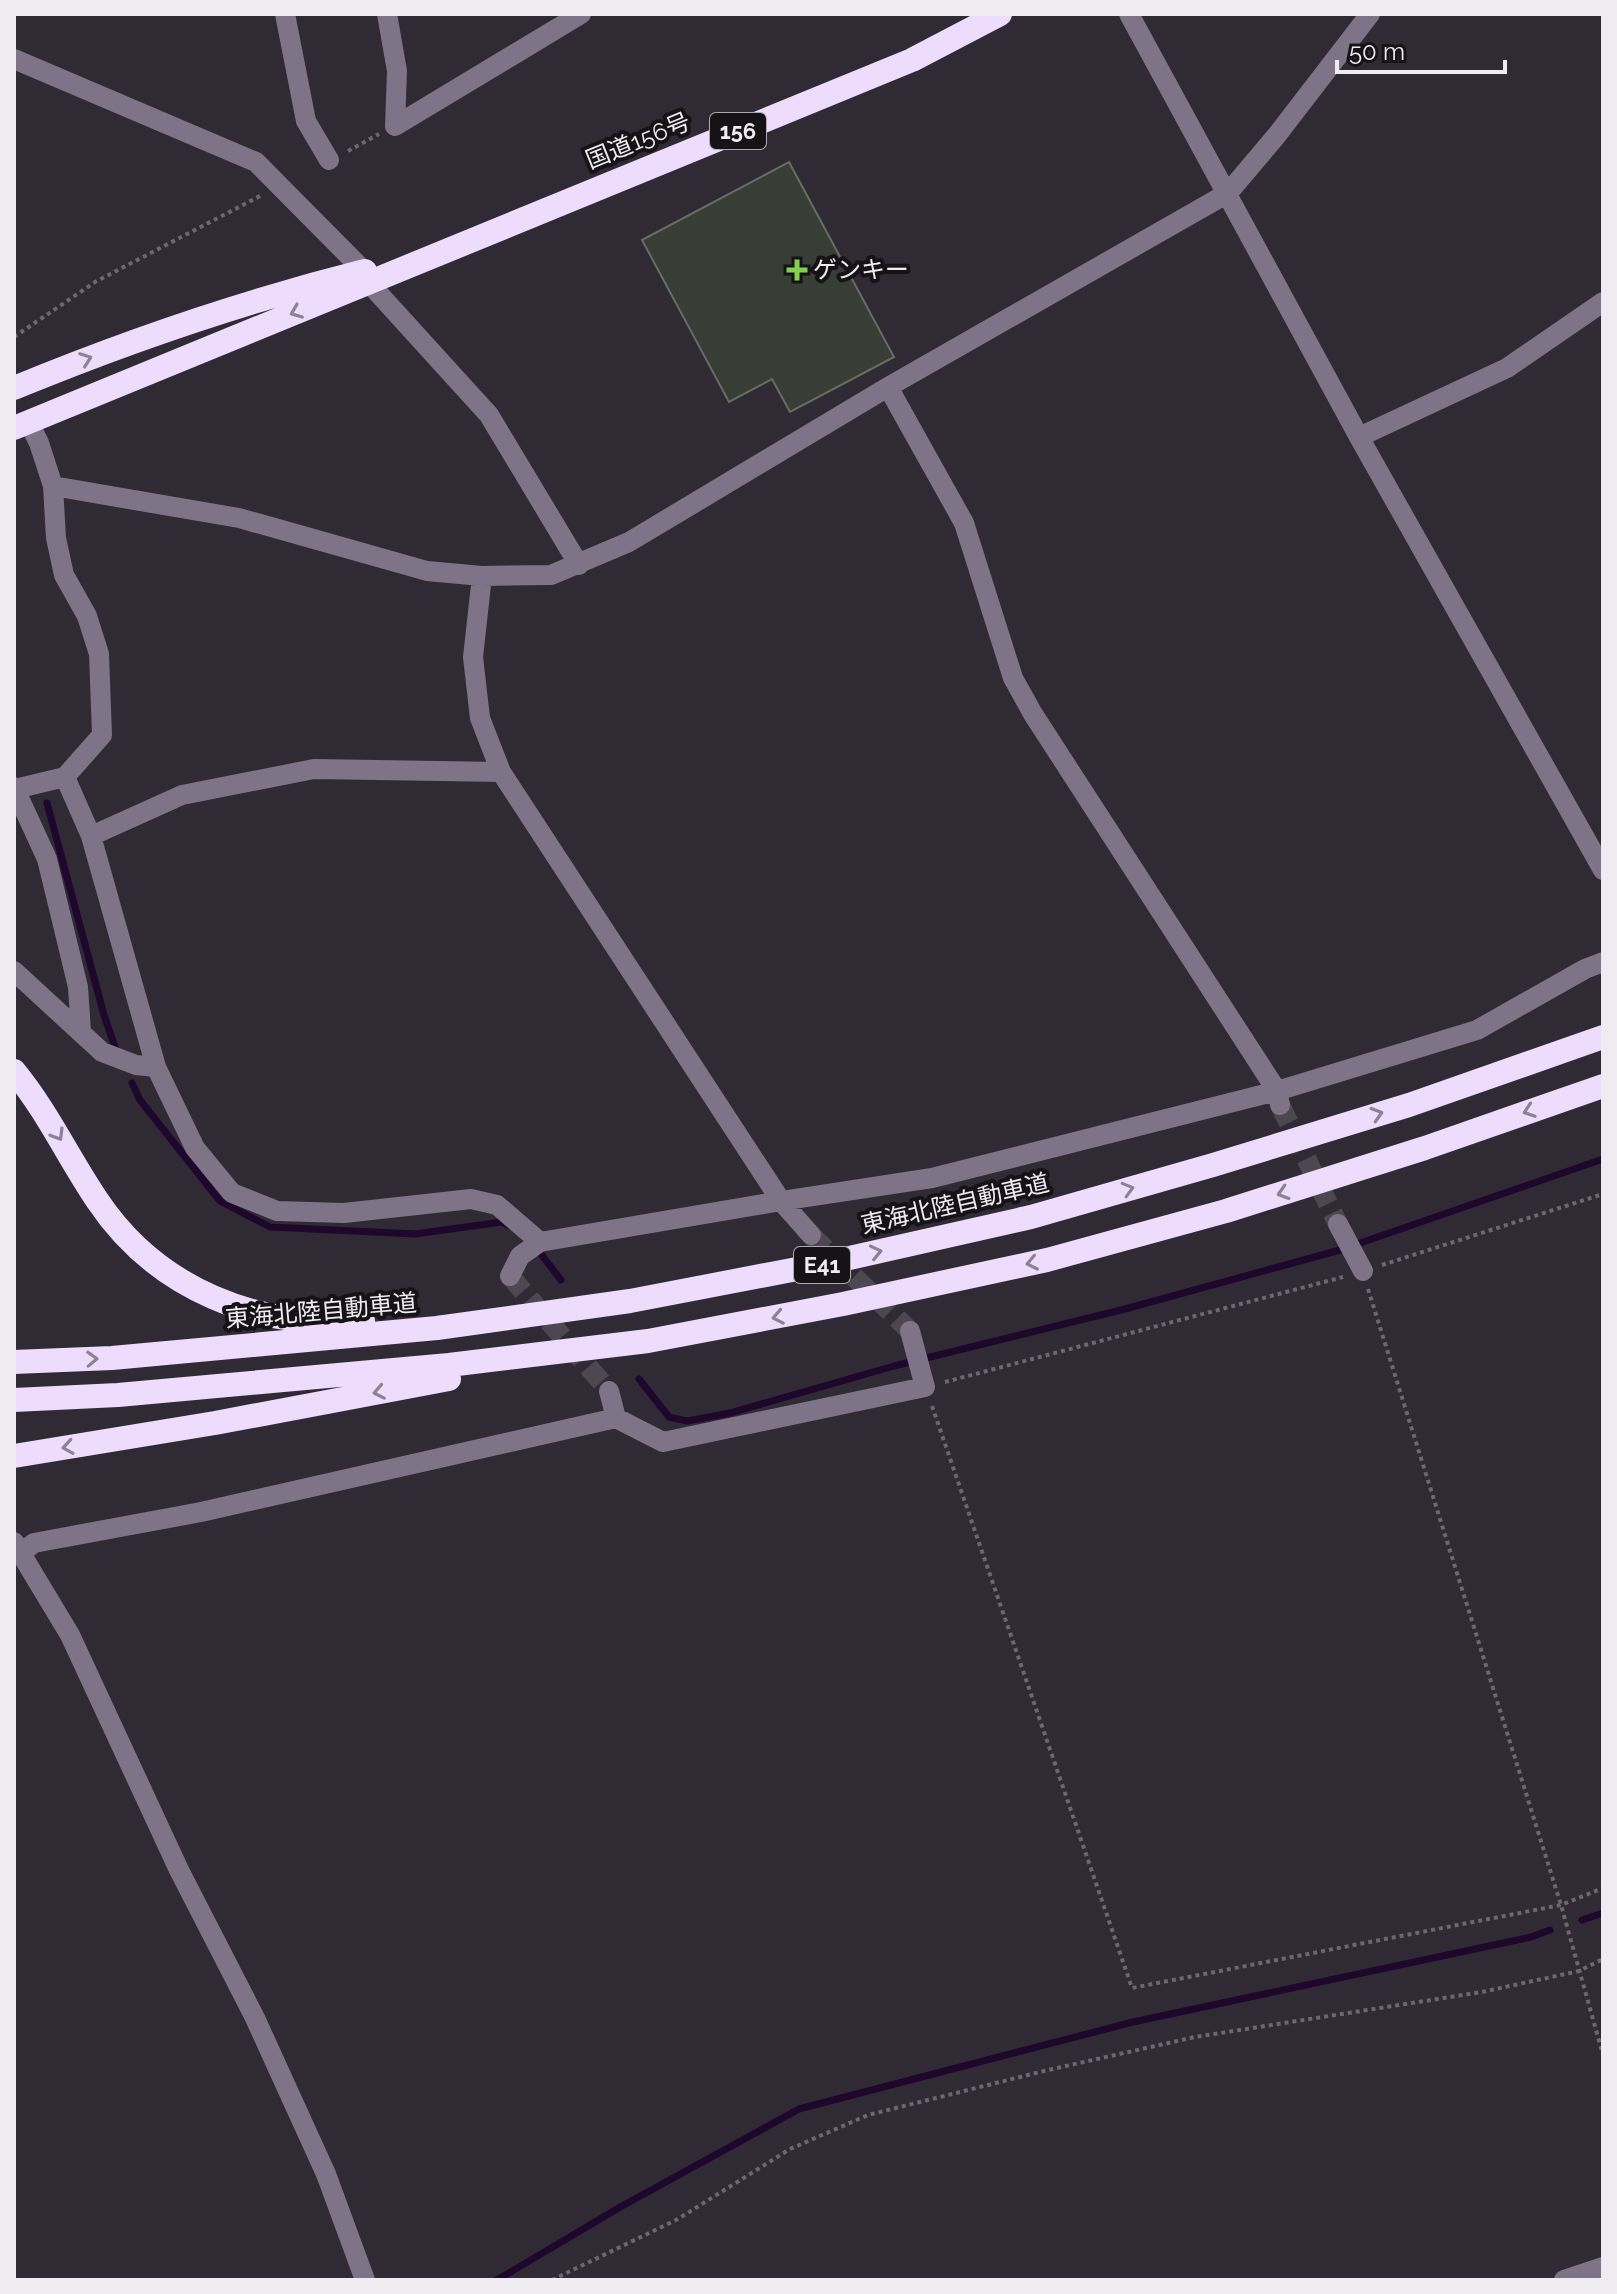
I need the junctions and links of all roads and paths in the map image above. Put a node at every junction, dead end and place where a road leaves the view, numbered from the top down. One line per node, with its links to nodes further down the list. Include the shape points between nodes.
1 (285, 14): 9 (street, via 306,121)
2 (387, 14): 8 (street, via 397,71)
3 (581, 14): 8 (street)
4 (1000, 14): 12 (highway, 国道156号 / 156, via 912,60 471,240)
5 (1129, 14): 11 (street)
6 (1370, 14): 11 (street)
7 (14, 59): 10 (street, via 256,162)
8 (395, 126): 9 (path)
9 (329, 160)
10 (280, 186): 12 (street); 14 (path, via 95,282)
11 (1228, 193): 15 (street); 18 (street)
12 (366, 277): 16 (highway, 国道156号 / 156, one-way to 12, via 292,289); 17 (highway, 国道156号 / 156, one-way to 17); 20 (street, via 489,415)
13 (1603, 302): 18 (street, via 1507,368)
14 (14, 337)
15 (888, 387): 20 (street, via 629,542); 34 (street, via 964,523 1013,678)
16 (14, 388)
17 (21, 425): 19 (street, via 39,443)
18 (1359, 437): 26 (street)
19 (53, 486): 21 (street, via 239,518 427,571); 23 (street, via 64,575 87,616 100,668 102,735)
20 (579, 565): 21 (street, via 551,575)
21 (482, 576): 22 (street, via 473,657 480,718)
22 (501, 772): 25 (street, via 314,769 182,795); 36 (street)
23 (65, 777): 24 (street); 25 (street)
24 (14, 788): 29 (street, via 47,859 78,987)
25 (91, 836): 31 (street)
26 (1603, 870)
27 (1603, 962): 34 (street, via 1477,1030)
28 (14, 971): 29 (street)
29 (81, 1032): 31 (street, via 102,1052)
30 (1603, 1037): 40 (highway, 東海北陸自動車道 / E41, one-way to 30, via 1031,1217 1213,1165 1409,1105)
31 (156, 1067): 39 (street, via 195,1148 232,1193 277,1211 344,1213 471,1199 497,1205)
32 (14, 1071): 40 (highway, one-way to 40, via 37,1099 98,1202 129,1239 199,1292 239,1309 289,1320 352,1322)
33 (1603, 1086): 44 (highway, E41, one-way to 44, via 1226,1211 1047,1260)
34 (1278, 1098): 36 (street, via 932,1178)
35 (1603, 1194): 41 (path)
36 (781, 1201): 38 (street); 39 (street)
37 (1341, 1229): 41 (street)
38 (811, 1235)
39 (534, 1247): 42 (street)
40 (823, 1264): 45 (highway, 東海北陸自動車道 / E41, one-way to 40, via 437,1328 630,1301)
41 (1360, 1266): 46 (path); 53 (path)
42 (510, 1276)
43 (912, 1338): 46 (street)
44 (648, 1341): 48 (highway, E41, via 283,1381); 50 (highway, one-way to 50, via 230,1421)
45 (14, 1362)
46 (923, 1381): 49 (street, via 663,1442); 53 (path, via 1132,1988)
47 (609, 1391): 49 (street)
48 (14, 1400)
49 (616, 1418): 51 (street, via 201,1512)
50 (14, 1456)
51 (17, 1547): 58 (street, via 70,1635 179,1870 255,2018 326,2174)
52 (1603, 1888): 53 (path)
53 (1561, 1905): 55 (path)
54 (1603, 1959): 55 (path)
55 (1579, 1971): 56 (path); 59 (path, via 1482,1992 1195,2037 868,2115 790,2149 678,2219)
56 (1603, 2055)
57 (1603, 2267): 60 (street)
58 (365, 2280)
59 (552, 2280)
60 (1564, 2280)

